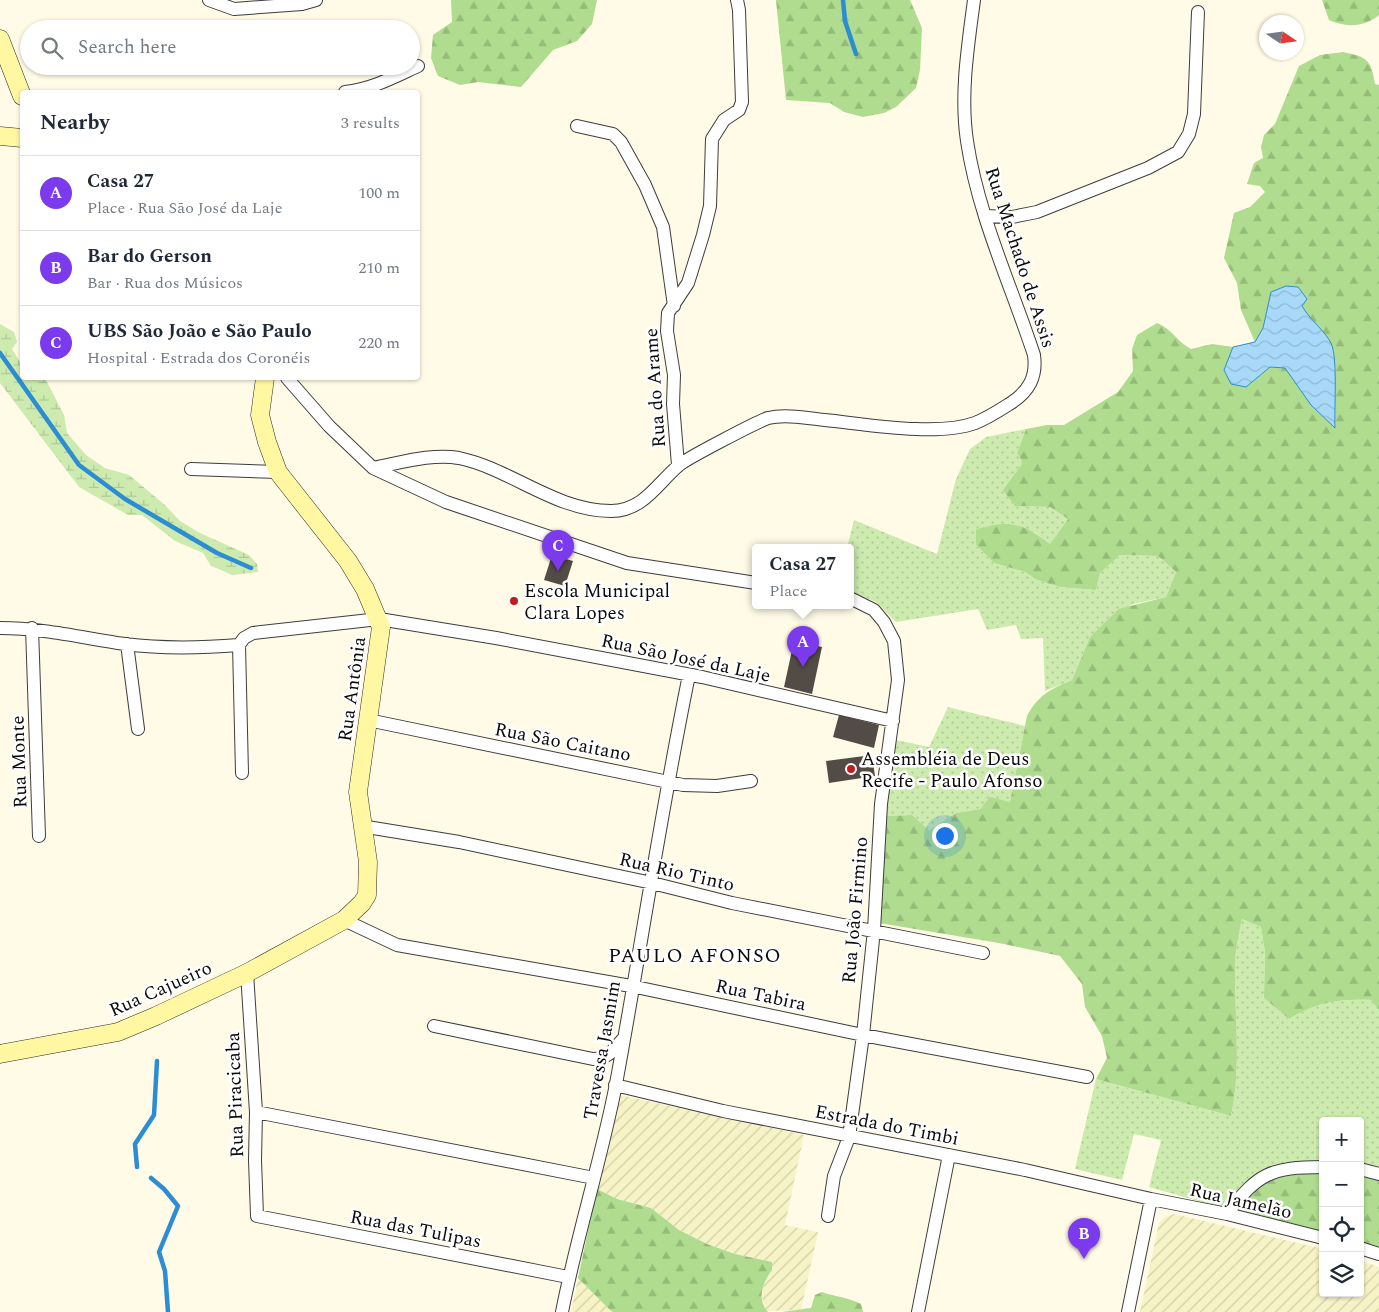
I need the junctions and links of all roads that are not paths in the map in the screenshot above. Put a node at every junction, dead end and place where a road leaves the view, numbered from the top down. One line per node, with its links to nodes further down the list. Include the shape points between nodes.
1 (209, 0): 2 (street, via 234,9)
2 (316, 0)
3 (737, 0): 14 (street, Rua do Arame, via 742,102 739,110 724,120 712,139 710,206 688,283)
4 (974, 0): 13 (street, Rua Machado de Assis, via 964,107 967,141)
5 (1198, 12): 13 (street, via 1194,114 1189,134 1178,152 1148,168 1037,212 1012,217)
6 (0, 39): 9 (street)
7 (399, 75): 8 (street)
8 (362, 90)
9 (20, 91)
10 (577, 126): 14 (street, via 613,134 621,142 645,185 663,226)
11 (0, 136): 12 (street)
12 (20, 138)
13 (985, 216): 17 (street, Rua Machado de Assis, via 1034,356 1034,373 1022,395 987,417 956,427 903,428 768,418)
14 (674, 306): 17 (street, Rua do Arame, via 668,313 666,330 674,375)
15 (264, 380): 20 (street, Rua Antônia, via 260,416)
16 (289, 380): 18 (street, via 329,426)
17 (678, 465): 18 (street, Rua Machado de Assis, via 642,502 612,511 555,499 490,468 459,458 443,456)
18 (373, 468): 21 (street, via 446,502 627,563)
19 (191, 469): 20 (street)
20 (278, 472): 23 (street, Rua Antônia, via 348,561)
21 (752, 582)
22 (854, 600): 30 (street, Rua João Firmino, via 874,610 894,642 898,680)
23 (379, 618): 27 (street, Rua São José da Laje, via 253,633); 28 (street, Rua São José da Laje); 29 (street, Rua Antônia, via 380,636)
24 (0, 628): 25 (street, Rua São José da Laje)
25 (32, 628): 26 (street, Rua São José da Laje); 36 (street, Rua Monte)
26 (127, 644): 27 (street, Rua São José da Laje, via 186,648); 31 (street)
27 (239, 645): 32 (street)
28 (689, 676): 30 (street, Rua São José da Laje); 33 (street, Travessa Jasmim)
29 (368, 720): 33 (street, Rua São Caitano); 35 (street, Rua Antônia, via 358,792)
30 (893, 721): 39 (street, Rua João Firmino, via 881,804)
31 (138, 729)
32 (242, 773)
33 (667, 780): 34 (street, Rua São Caitano, via 700,786); 37 (street, Travessa Jasmim)
34 (751, 781)
35 (362, 826): 37 (street, Rua Rio Tinto, via 459,842); 38 (street, Rua Antônia, via 368,862 367,895)
36 (39, 836)
37 (652, 883): 39 (street, Rua Rio Tinto, via 732,903); 42 (street, Travessa Jasmim)
38 (344, 920): 41 (street, Rua Antônia); 42 (street, Rua Tabira, via 397,944)
39 (874, 930): 40 (street, Rua Rio Tinto); 44 (street, Rua João Firmino)
40 (983, 953)
41 (247, 973): 46 (street, Rua Cajueiro, via 118,1032); 49 (street, Rua Piracicaba)
42 (632, 986): 44 (street, Rua Tabira); 45 (street, Travessa Jasmim)
43 (434, 1026): 45 (street, via 593,1059 609,1055)
44 (863, 1035): 47 (street, Rua Tabira); 50 (street, Rua João Firmino)
45 (623, 1039): 48 (street, Travessa Jasmim)
46 (0, 1054)
47 (1086, 1077)
48 (616, 1085): 50 (street, Estrada do Timbi); 55 (street, Travessa Jasmim)
49 (256, 1112): 55 (street); 58 (street, Rua Piracicaba)
50 (849, 1137): 51 (street, Estrada do Timbi); 59 (street, Rua João Firmino, via 834,1176)
51 (949, 1155): 56 (street, Estrada do Timbi); 65 (street)
52 (1319, 1167): 57 (street, via 1300,1167 1260,1178 1246,1188)
53 (1364, 1170): 54 (street)
54 (1379, 1174)
55 (594, 1178): 63 (street, Travessa Jasmim)
56 (1151, 1199): 57 (street, Rua Jamelão); 66 (street)
57 (1226, 1214): 60 (street, Rua Jamelão)
58 (257, 1216): 63 (street, Rua das Tulipas)
59 (828, 1216)
60 (1319, 1237)
61 (1364, 1249): 62 (street)
62 (1379, 1254)
63 (568, 1277): 64 (street, Travessa Jasmim)
64 (562, 1312)
65 (918, 1312)
66 (1128, 1312)

